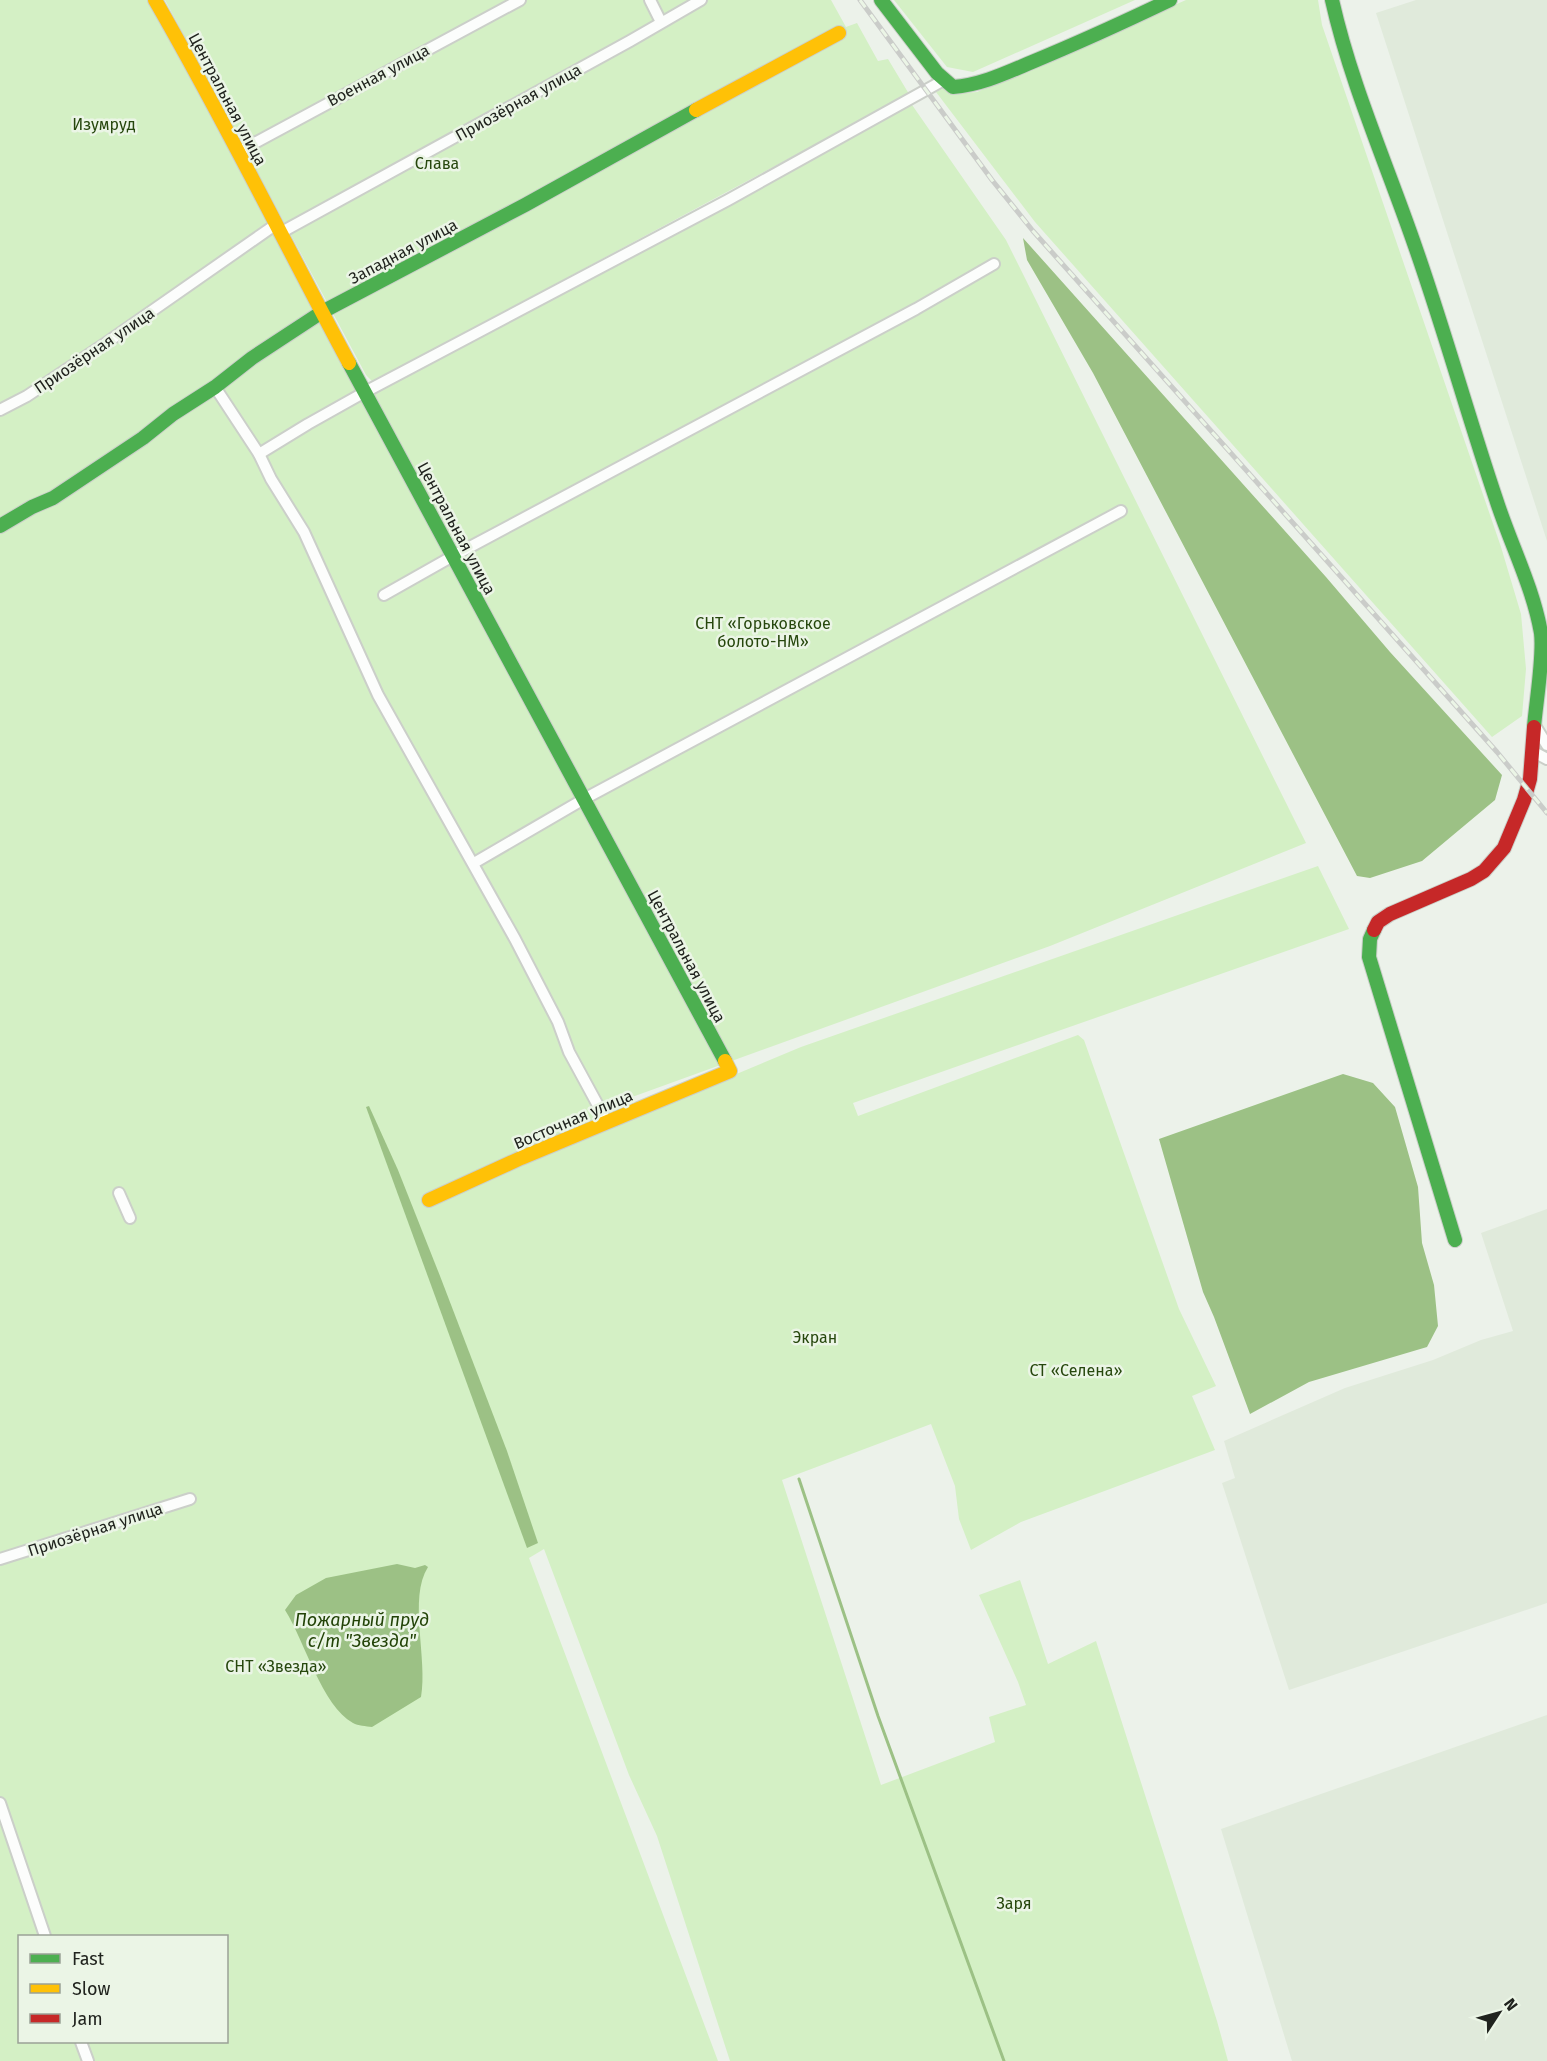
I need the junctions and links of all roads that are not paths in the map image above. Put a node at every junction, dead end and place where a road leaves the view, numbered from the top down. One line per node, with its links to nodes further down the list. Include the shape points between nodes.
1 (155, 0): 11 (street, Центральная улица)
2 (520, 0): 11 (street, Военная улица)
3 (650, 0): 8 (street)
4 (701, 0): 8 (street, Приозёрная улица)
5 (881, 0): 10 (street)
6 (1170, 0): 10 (street, via 1053,54 969,87 953,87)
7 (1332, 0): 23 (street, via 1531,596 1541,634)
8 (662, 22): 12 (street, Приозёрная улица)
9 (839, 33): 14 (street, Западная улица)
10 (944, 80): 16 (street, via 728,200)
11 (238, 152): 12 (street, Центральная улица)
12 (278, 229): 14 (street, Центральная улица); 17 (street, Приозёрная улица)
13 (994, 264): 21 (street)
14 (322, 312): 15 (street, Западная улица); 16 (street, Центральная улица)
15 (215, 387): 18 (street); 20 (street, Западная улица, via 53,498)
16 (365, 392): 18 (street); 21 (street, Центральная улица)
17 (0, 410)
18 (260, 454): 28 (street, via 304,532 378,695)
19 (1121, 511): 27 (street)
20 (0, 526)
21 (453, 556): 22 (street); 27 (street, Центральная улица)
22 (384, 595)
23 (1534, 724): 24 (street); 25 (street)
24 (1547, 745)
25 (1532, 751): 26 (street); 34 (street, via 1524,800 1496,859 1465,883 1390,914 1378,922 1370,939 1369,957)
26 (1547, 759)
27 (584, 799): 28 (street); 29 (street, Центральная улица)
28 (474, 863): 30 (street)
29 (730, 1071): 30 (street, Восточная улица)
30 (607, 1122): 32 (street, Восточная улица)
31 (119, 1193): 33 (street)
32 (429, 1200)
33 (130, 1218)
34 (1455, 1240)
35 (190, 1499): 36 (street, Приозёрная улица)
36 (0, 1559)
37 (0, 1803): 38 (street)
38 (45, 1935)
39 (81, 2043): 40 (street)
40 (88, 2061)

